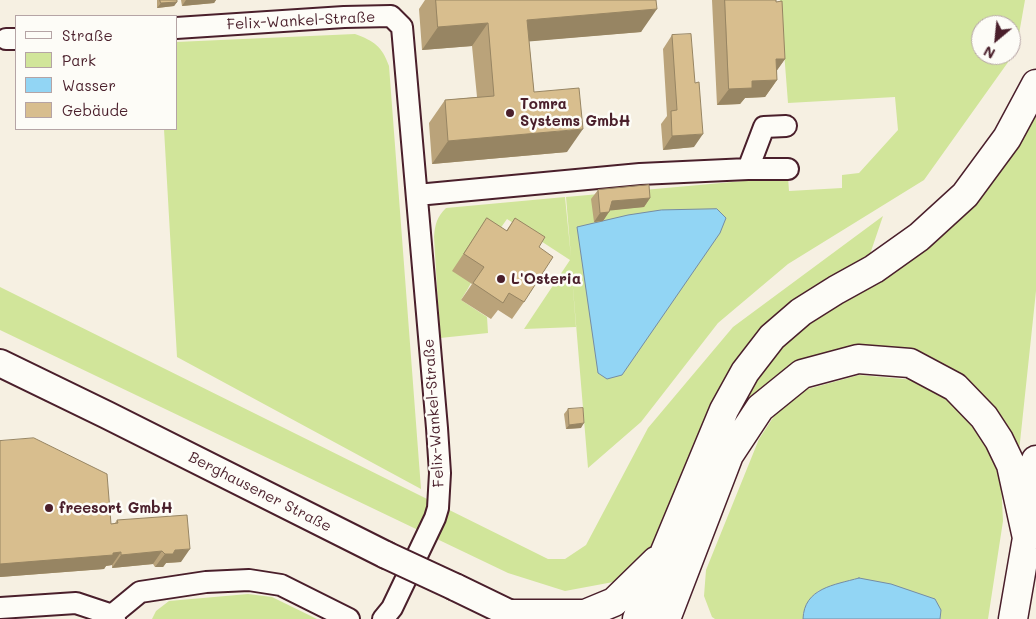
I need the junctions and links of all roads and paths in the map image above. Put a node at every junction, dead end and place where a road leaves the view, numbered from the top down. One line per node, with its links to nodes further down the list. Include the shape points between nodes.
1 (178, 28): 6 (street, Felix-Wankel-Straße, via 390,16 402,27)
2 (1036, 84): 10 (highway, via 1006,138 965,195 919,237 874,269 801,312 772,337 745,372 724,410)
3 (786, 126): 5 (street, via 764,128)
4 (788, 169): 5 (street)
5 (748, 170): 6 (street, via 640,174)
6 (417, 195): 16 (street, Felix-Wankel-Straße, via 436,359 438,508 396,600)
7 (0, 363): 14 (main road, Berghausener Straße, bridge)
8 (1036, 460): 9 (highway)
9 (1027, 538): 11 (highway, via 1011,465 984,417 955,387 910,363 858,359 802,374 760,408 729,455); 20 (highway)
10 (664, 553): 14 (highway, via 614,602 585,614); 17 (highway)
11 (681, 577): 18 (highway); 19 (highway)
12 (0, 608): 13 (street, via 76,603)
13 (114, 617): 15 (street, via 140,592 206,582 249,580 281,586)
14 (515, 617)
15 (349, 619)
16 (383, 619)
17 (637, 619)
18 (666, 619)
19 (684, 619)
20 (1013, 619)

